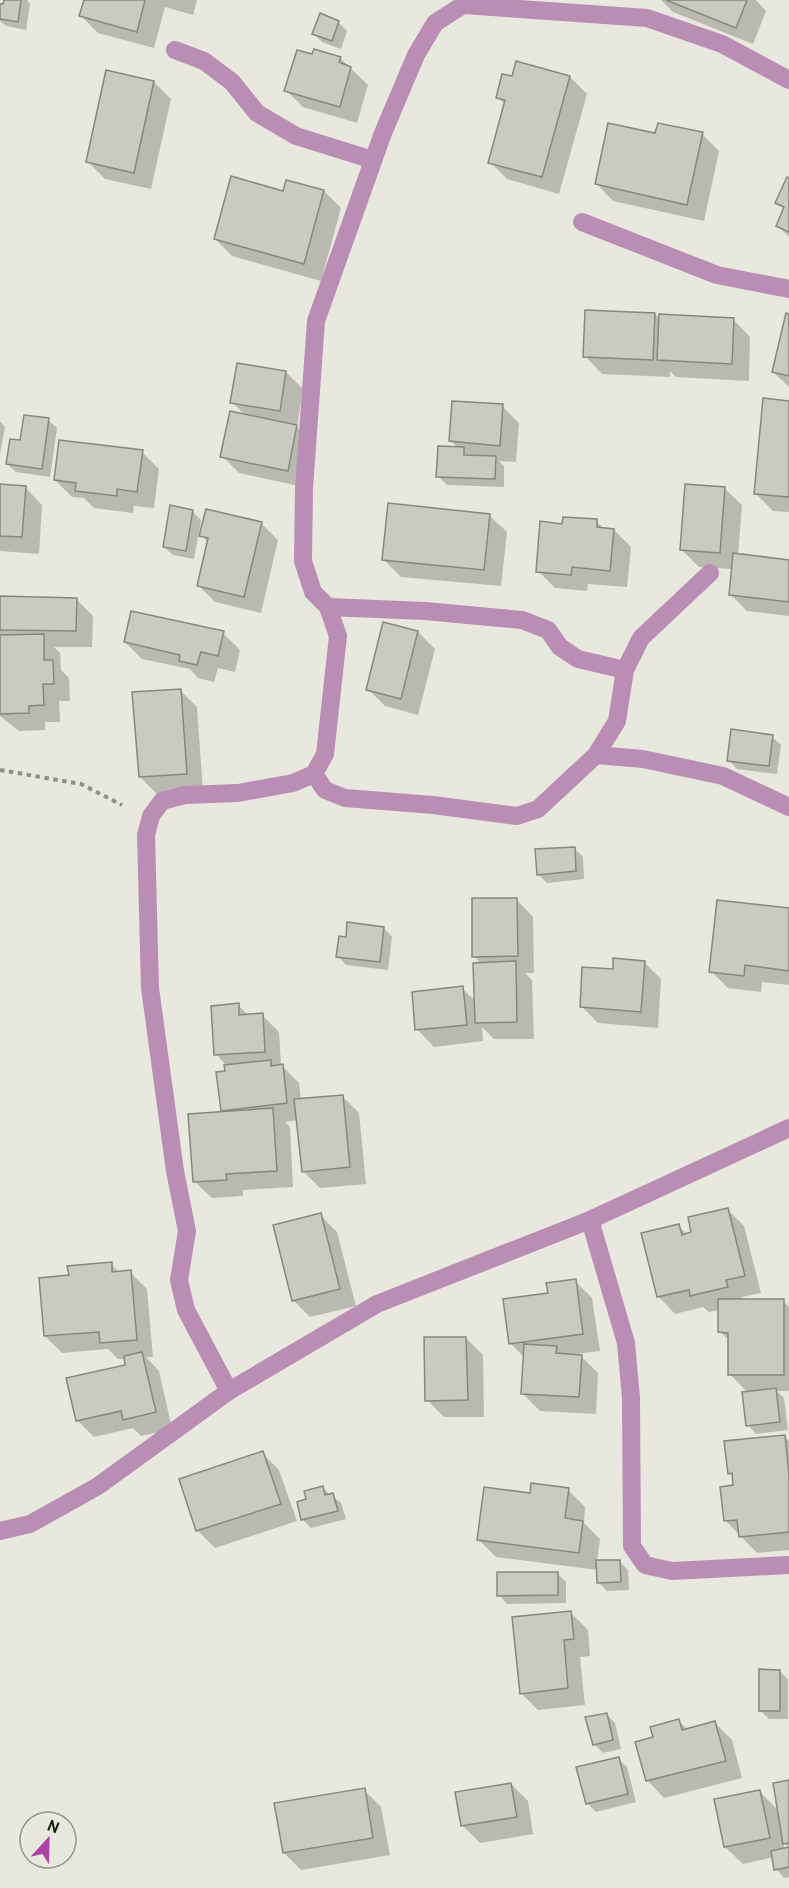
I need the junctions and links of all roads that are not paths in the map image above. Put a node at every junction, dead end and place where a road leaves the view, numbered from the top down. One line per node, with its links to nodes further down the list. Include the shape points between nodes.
1 (175, 50): 3 (street, via 204,61 232,82 257,113 296,136)
2 (789, 80): 3 (street, via 722,44 647,18 463,5 435,23 416,55)
3 (373, 160): 7 (street, via 316,321 303,561 312,592)
4 (582, 222): 5 (street, via 717,275)
5 (789, 289)
6 (710, 573): 8 (street, via 641,638)
7 (328, 607): 8 (street, via 522,620 548,630 560,647 578,659); 10 (street, via 338,636 329,732 325,754)
8 (625, 670): 9 (street, via 617,721)
9 (596, 755): 10 (street, via 538,809 517,816 345,798 325,790); 11 (street, via 643,759 723,776)
10 (314, 774): 14 (street, via 293,783 249,791 185,795 162,801 151,816 146,835 150,988 187,1231 179,1280 186,1310)
11 (789, 807)
12 (789, 1128): 13 (street)
13 (590, 1220): 14 (street, via 377,1304); 16 (street, via 626,1343 631,1398 632,1546 645,1564 672,1571)
14 (229, 1391): 15 (street, via 98,1486 30,1524)
15 (0, 1531)
16 (789, 1565)

